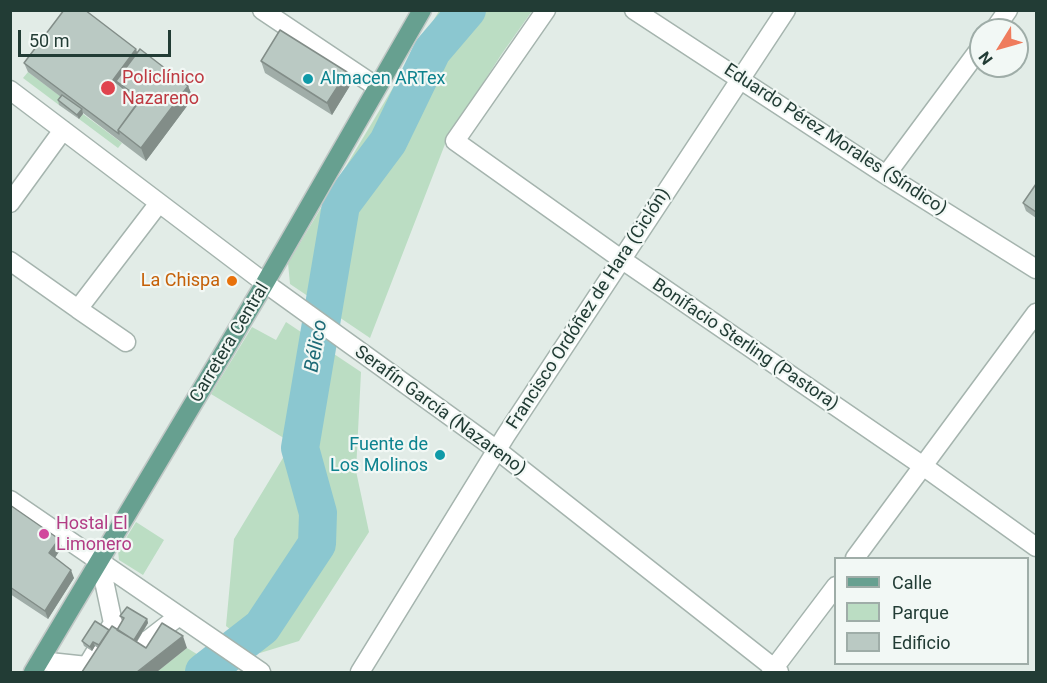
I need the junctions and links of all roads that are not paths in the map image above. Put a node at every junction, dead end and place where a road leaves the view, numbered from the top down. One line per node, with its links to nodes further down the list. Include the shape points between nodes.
1 (262, 10): 8 (street)
2 (422, 10): 8 (main road, Carretera Central)
3 (546, 10): 14 (street, Bonifacio Sterling (Pastora), via 455,141)
4 (634, 10): 7 (street, Eduardo Pérez Morales (Síndico))
5 (786, 10): 7 (street, Francisco Ordóñez de Hara (Ciclón))
6 (969, 63): 11 (street)
7 (740, 80): 11 (street, Eduardo Pérez Morales (Síndico)); 14 (street, Francisco Ordóñez de Hara (Ciclón))
8 (377, 87): 17 (main road, Carretera Central)
9 (10, 90): 10 (street, Serafín García (Nazareno))
10 (63, 130): 12 (street, Serafín García (Nazareno)); 13 (street)
11 (886, 175): 16 (street, Eduardo Pérez Morales (Síndico))
12 (159, 202): 17 (street, Serafín García (Nazareno)); 18 (street)
13 (10, 203)
14 (621, 260): 21 (street, Francisco Ordóñez de Hara (Ciclón)); 22 (street, Bonifacio Sterling (Pastora))
15 (10, 261): 18 (street)
16 (1036, 269)
17 (265, 283): 21 (street, Serafín García (Nazareno)); 26 (main road, Carretera Central)
18 (78, 309): 20 (street)
19 (1036, 313): 22 (street)
20 (126, 342)
21 (496, 450): 31 (street, Serafín García (Nazareno)); 33 (street, Francisco Ordóñez de Hara (Ciclón))
22 (923, 466): 24 (street, Bonifacio Sterling (Pastora)); 25 (street)
23 (10, 500): 26 (street)
24 (1036, 547)
25 (856, 557)
26 (100, 562): 28 (street); 29 (street); 30 (main road, Carretera Central)
27 (834, 589): 31 (street)
28 (179, 616): 29 (street, via 144,643); 32 (street)
29 (113, 623): 30 (street, via 87,666)
30 (37, 667)
31 (775, 671)
32 (261, 672)
33 (360, 672)

